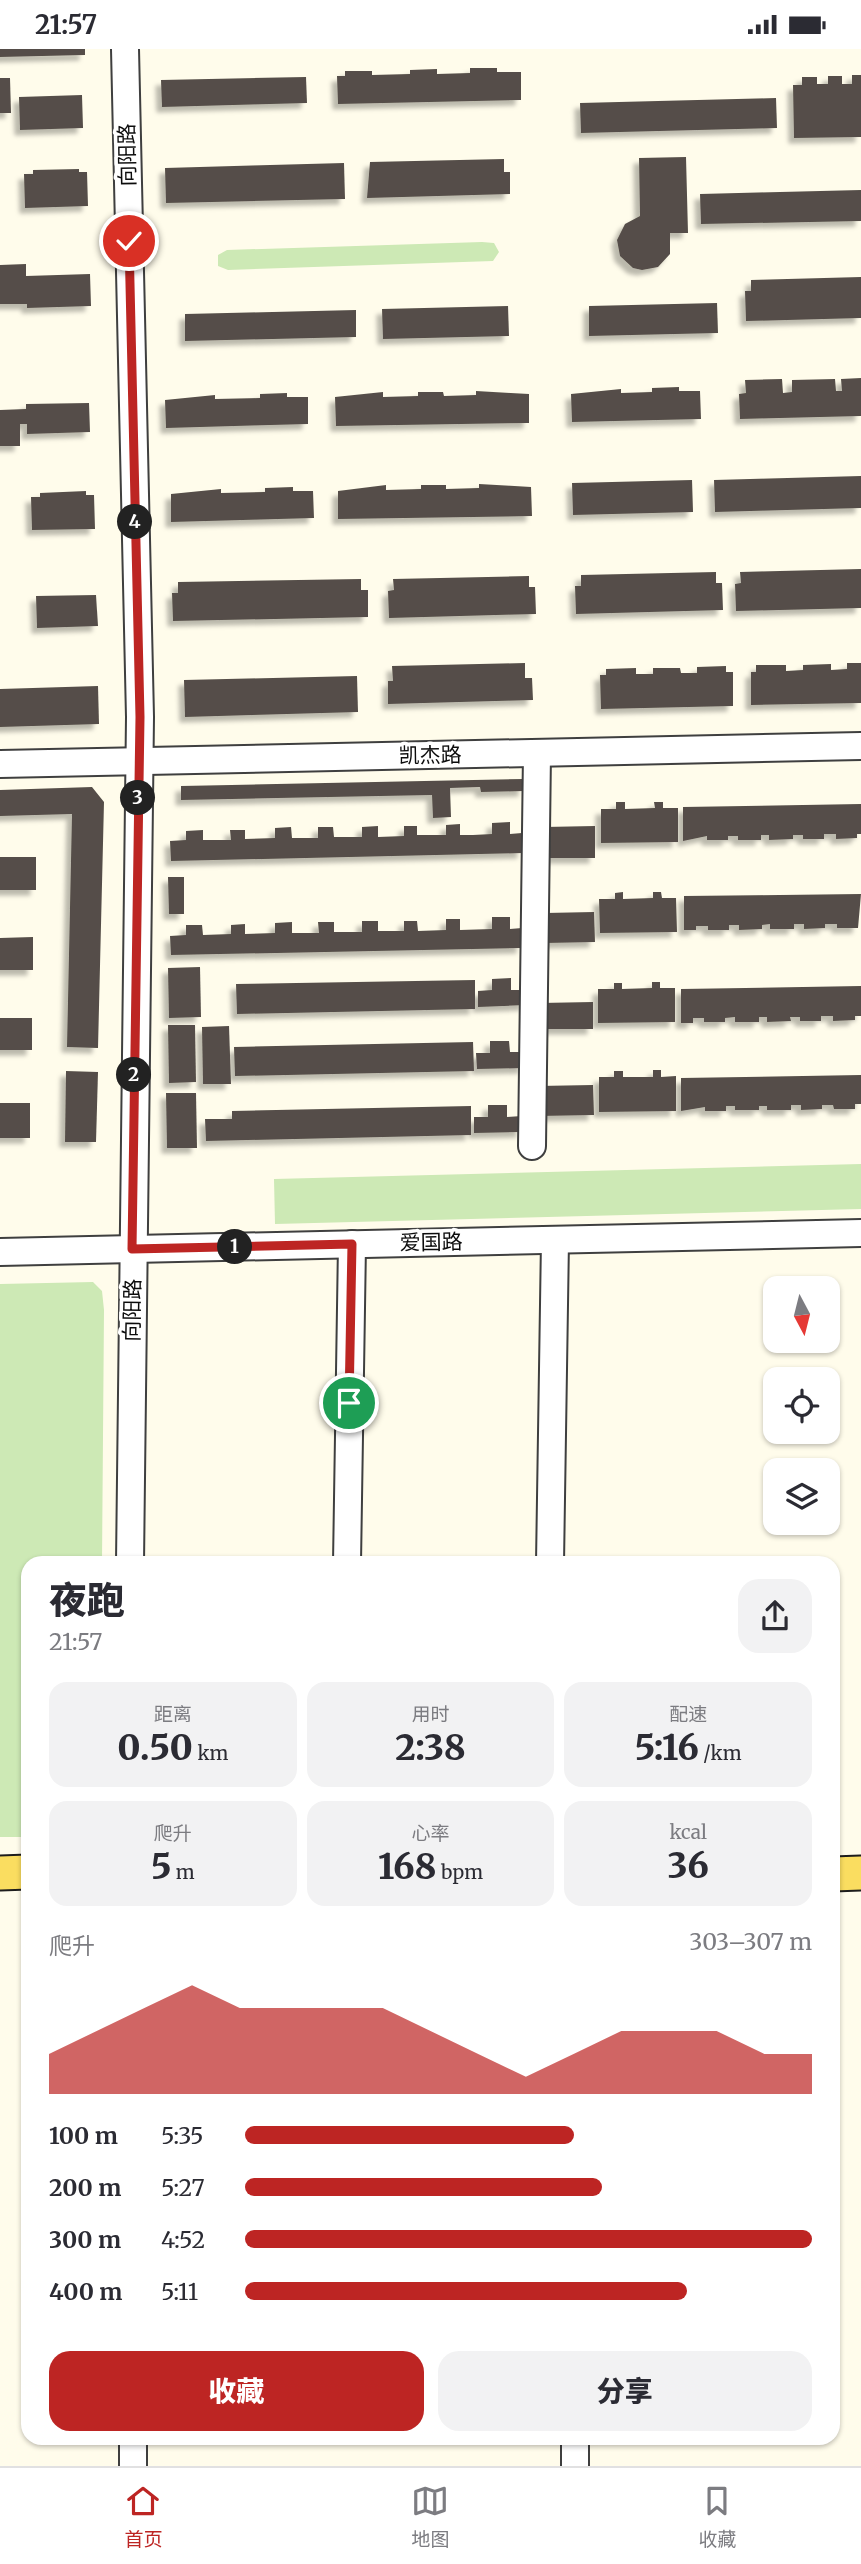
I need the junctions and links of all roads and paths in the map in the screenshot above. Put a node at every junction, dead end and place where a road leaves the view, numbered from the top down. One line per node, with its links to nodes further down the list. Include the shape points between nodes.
1 (125, 49): 4 (street, 向阳路)
2 (861, 746): 3 (street, 凯杰路)
3 (537, 753): 4 (street, 凯杰路); 6 (street)
4 (139, 762): 5 (street, 凯杰路); 10 (street, 向阳路)
5 (0, 764)
6 (532, 1146)
7 (861, 1233): 8 (street, 爱国路)
8 (555, 1240): 9 (street, 爱国路); 14 (street)
9 (352, 1244): 10 (street, 爱国路); 13 (street)
10 (132, 1249): 11 (street, 爱国路); 12 (street, 向阳路)
11 (0, 1252)
12 (130, 1556)
13 (347, 1556)
14 (550, 1556)
15 (840, 1853): 16 (main road)
16 (861, 1853)
17 (21, 1872): 18 (main road)
18 (0, 1873)
19 (861, 1873): 20 (main road)
20 (840, 1874)
21 (0, 1893): 22 (main road)
22 (21, 1893)
23 (133, 2445): 25 (street)
24 (575, 2445): 26 (street)
25 (133, 2466)
26 (575, 2466)

